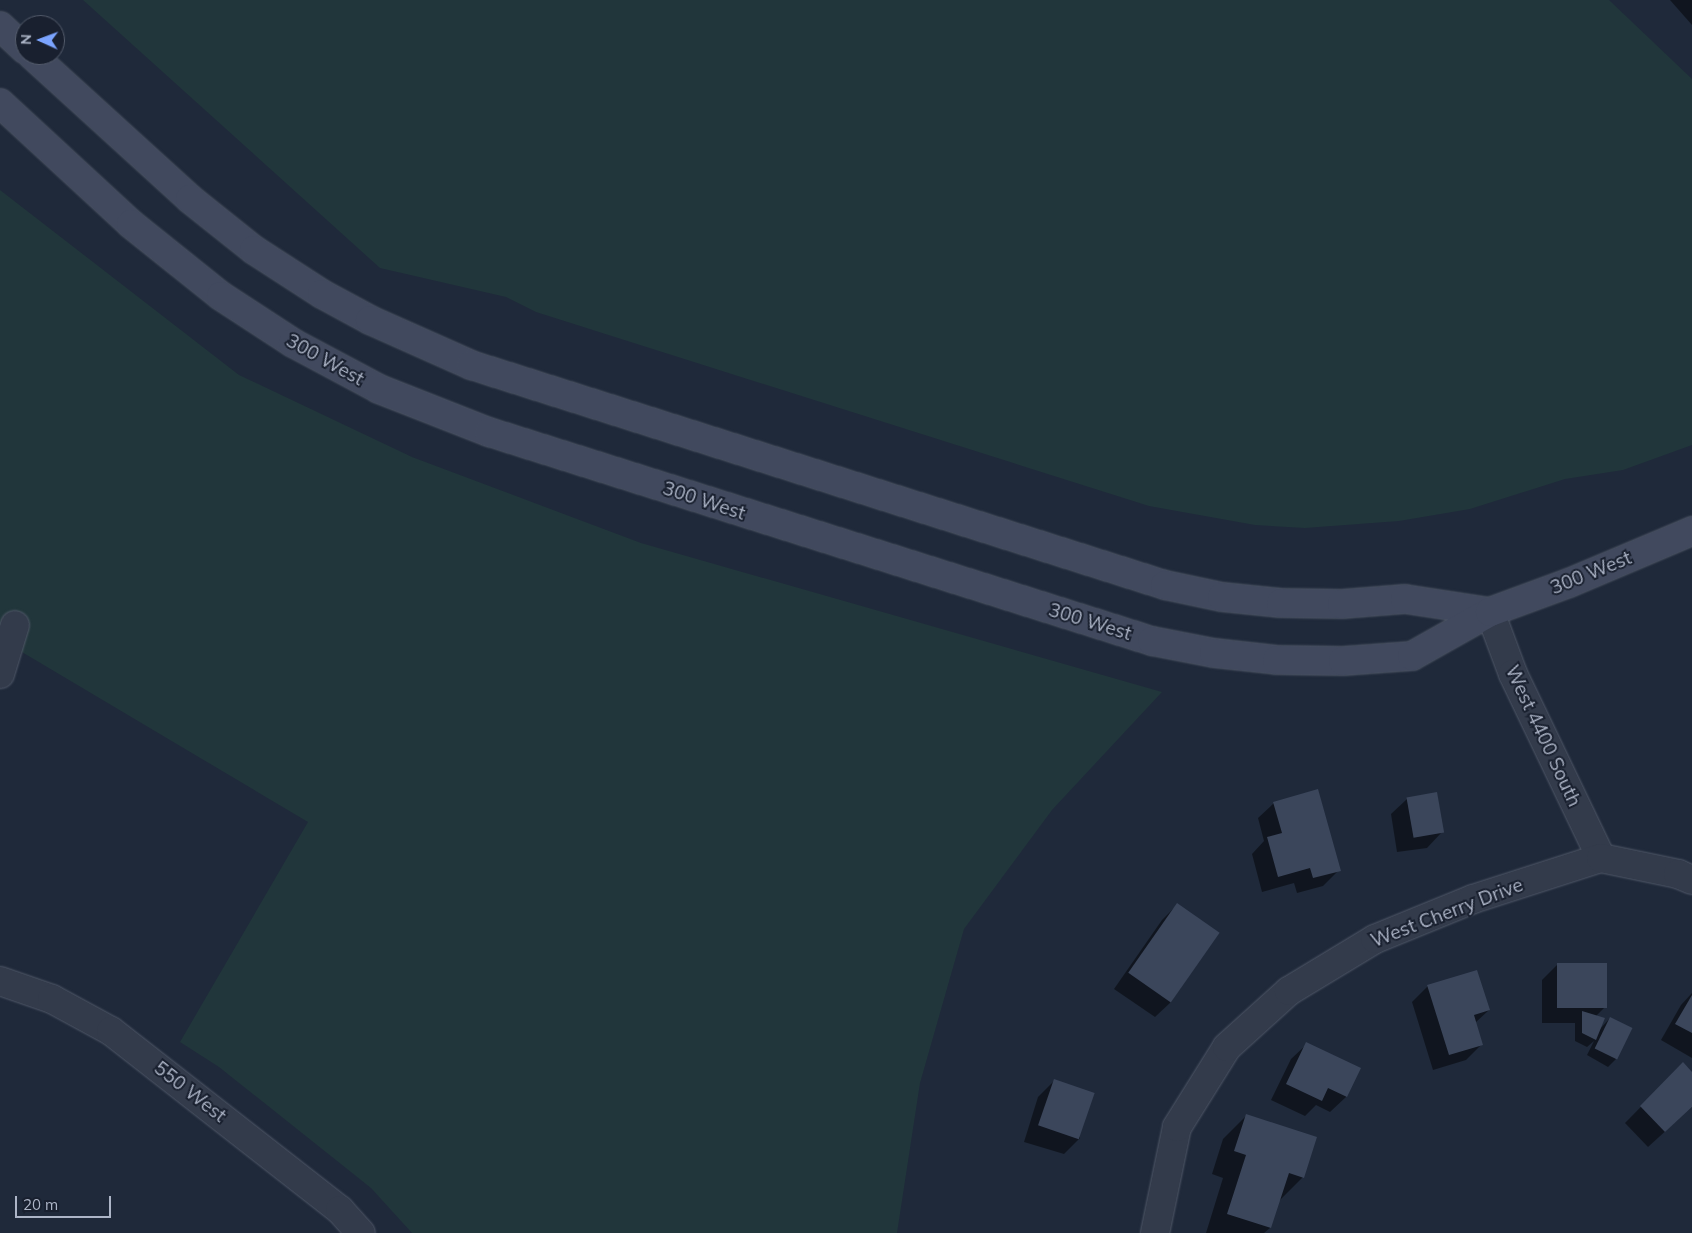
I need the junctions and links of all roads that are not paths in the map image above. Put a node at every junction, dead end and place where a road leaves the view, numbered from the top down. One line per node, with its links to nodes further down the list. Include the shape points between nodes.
1 (0, 26): 2 (main road)
2 (15, 40)
3 (43, 65): 6 (main road, 300 West, via 190,199 254,250 362,316 471,365 1155,583 1222,597 1281,603 1342,604 1406,599)
4 (0, 103): 6 (main road, 300 West, via 153,242 245,312 353,376 489,432 1090,624 1183,648 1301,661 1412,656)
5 (1692, 531): 6 (main road, 300 West, via 1570,583)
6 (1490, 612): 9 (street, West 4400 South, via 1513,674)
7 (15, 625): 8 (street)
8 (0, 674)
9 (1601, 858): 10 (street, via 1678,874); 13 (street, West Cherry Drive, via 1473,899 1375,939 1289,991 1227,1047 1177,1127)
10 (1692, 880)
11 (0, 981): 12 (street, 550 West, via 52,999 111,1031 340,1210)
12 (361, 1233)
13 (1155, 1233)

